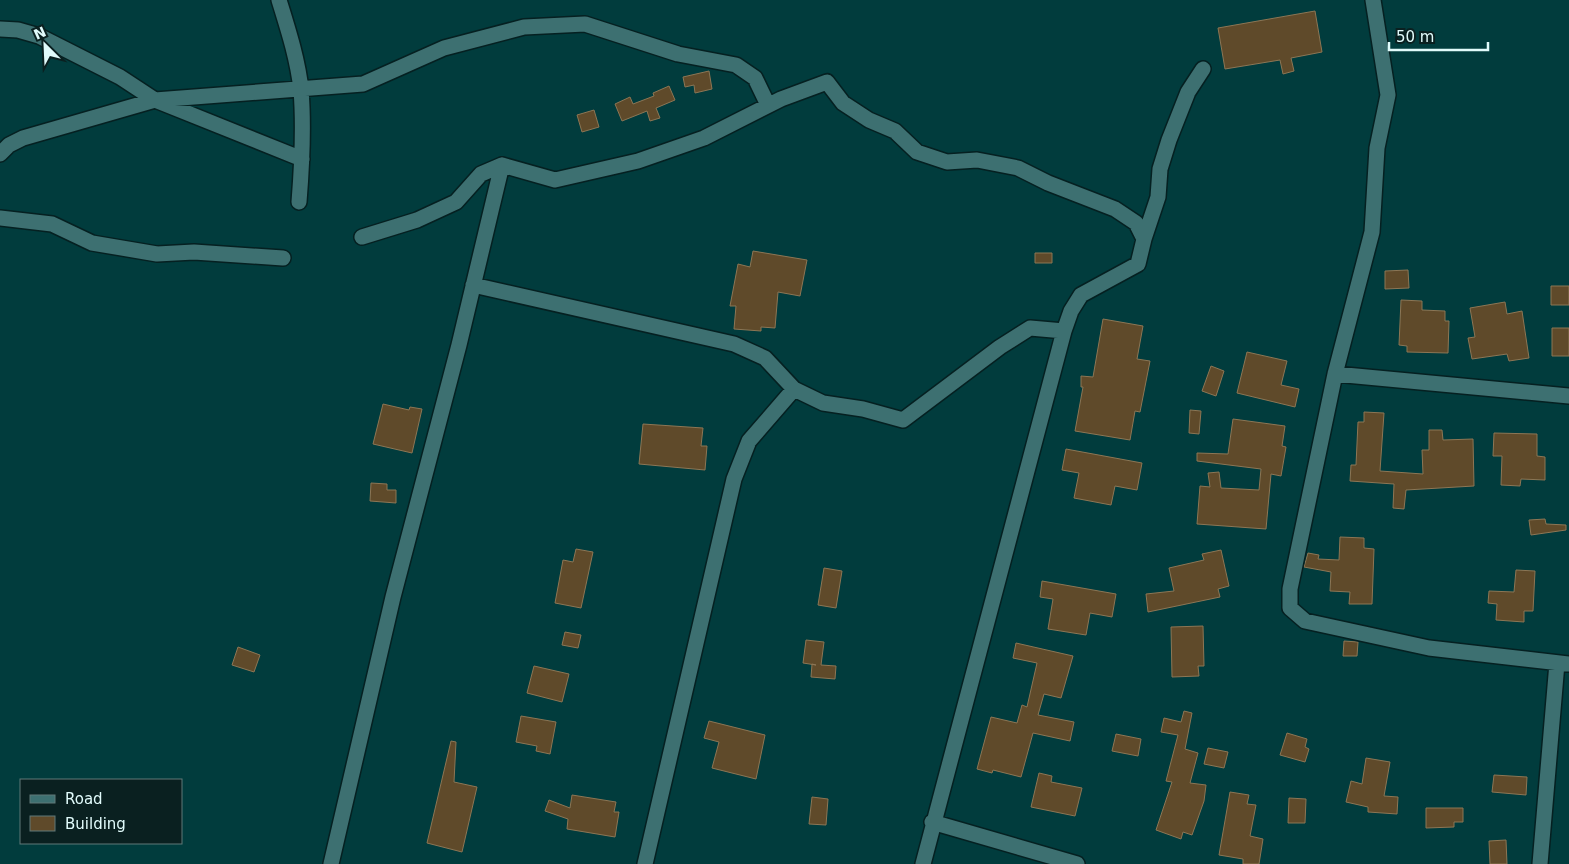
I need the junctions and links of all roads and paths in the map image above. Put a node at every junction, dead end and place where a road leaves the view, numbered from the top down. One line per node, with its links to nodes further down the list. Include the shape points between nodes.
1 (279, 0): 5 (street)
2 (1373, 0): 18 (street, via 1388,95 1377,148 1372,232)
3 (0, 29): 6 (street, via 39,36 120,77)
4 (1203, 69): 14 (street, via 1188,92 1169,140 1160,169 1158,197)
5 (301, 88): 6 (street); 7 (street, via 363,84 444,48 524,27 585,24 678,54 736,65 755,78); 9 (street)
6 (155, 100): 8 (street, via 23,138); 9 (street)
7 (768, 105): 10 (street, via 704,138 664,153 555,180); 14 (street, via 827,82 844,103 869,120 895,131 917,152 946,162 977,160 1018,168 1115,209 1136,223)
8 (0, 154)
9 (302, 159): 11 (street)
10 (502, 165): 13 (street, via 481,174 456,202 417,220); 16 (street)
11 (299, 202)
12 (0, 218): 15 (street, via 52,224 92,243 157,254 194,252)
13 (362, 237)
14 (1144, 239): 17 (street, via 1138,264 1081,295)
15 (283, 258)
16 (473, 285): 19 (street, via 734,344 765,358); 23 (street, via 393,597)
17 (1064, 332): 19 (street, via 1030,328 903,420 864,409 823,403); 22 (street)
18 (1335, 374): 20 (street); 21 (street, via 1290,589 1290,608 1305,620 1429,648)
19 (794, 389): 24 (street, via 750,441 734,479)
20 (1569, 396)
21 (1563, 664): 27 (street)
22 (932, 822): 25 (street); 26 (street)
23 (331, 864)
24 (645, 864)
25 (923, 864)
26 (1077, 864)
27 (1540, 864)

